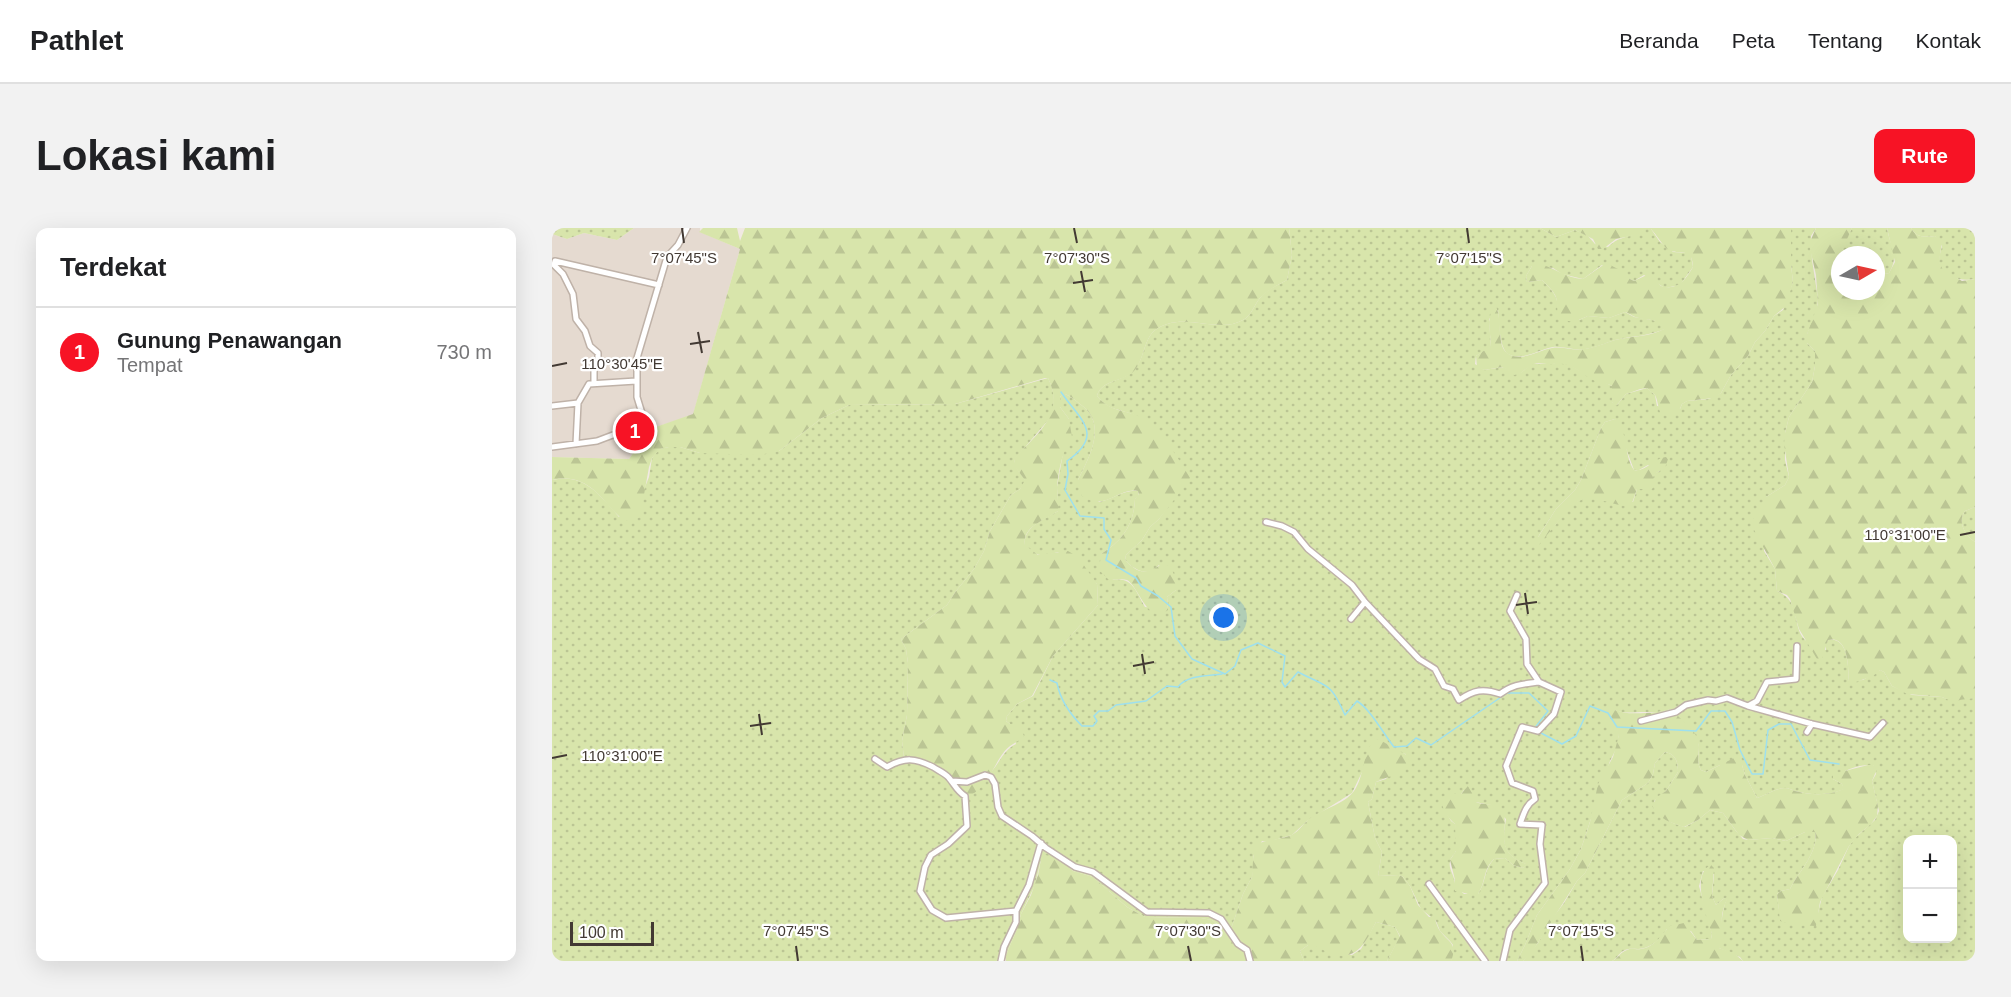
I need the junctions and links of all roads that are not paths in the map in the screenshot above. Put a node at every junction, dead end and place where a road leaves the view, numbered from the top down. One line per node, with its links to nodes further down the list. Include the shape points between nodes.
1 (687, 228): 2 (street, via 667,257)
2 (659, 285): 3 (street, via 637,358); 4 (street, via 555,261 573,294 576,320 598,353)
3 (636, 381): 4 (street); 7 (street, via 642,424 597,441)
4 (594, 383): 5 (street, via 589,384)
5 (578, 403): 6 (street); 7 (street)
6 (552, 406)
7 (576, 444): 8 (street)
8 (552, 447)
9 (1266, 522): 11 (street, via 1294,532)
10 (1517, 595): 14 (street, via 1510,611 1526,639 1527,664)
11 (1365, 602): 12 (street); 14 (street, via 1419,658 1435,669 1444,686 1453,689 1459,699 1479,689 1500,694 1510,687)
12 (1351, 619)
13 (1797, 646): 15 (street, via 1796,679 1767,682 1757,701)
14 (1539, 682): 28 (street, via 1561,692 1554,714 1538,731 1522,727 1506,766 1512,783 1533,791 1535,799 1529,802 1521,824 1542,825 1545,883 1510,930)
15 (1748, 706): 16 (street, via 1728,698 1708,700); 18 (street)
16 (1641, 721)
17 (1883, 723): 18 (street, via 1870,737)
18 (1812, 724): 19 (street)
19 (1807, 732)
20 (875, 759): 21 (street, via 887,766 903,759 916,759)
21 (952, 781): 22 (street, via 991,777 1002,816); 24 (street, via 965,796 967,826 931,855 920,891 932,910 946,918)
22 (1041, 843): 24 (street, via 1029,885); 26 (street, via 1075,867 1093,872 1148,912 1209,913 1221,919 1238,944 1248,950)
23 (1429, 884): 27 (street)
24 (1016, 911): 25 (street, via 1016,922)
25 (1001, 961)
26 (1250, 961)
27 (1485, 961)
28 (1503, 961)

